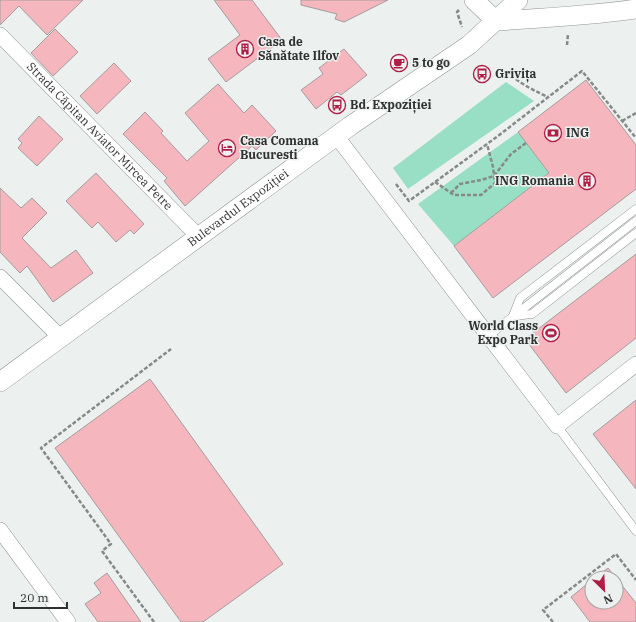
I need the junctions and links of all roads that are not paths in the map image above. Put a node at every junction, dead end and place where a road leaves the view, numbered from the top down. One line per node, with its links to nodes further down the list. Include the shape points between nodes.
1 (500, 0): 7 (street)
2 (518, 0): 7 (street, Bulevardul Expoziției)
3 (617, 0): 5 (street)
4 (468, 3): 7 (street)
5 (636, 6)
6 (636, 9): 7 (street, via 606,14)
7 (496, 21): 9 (street, Bulevardul Expoziției, via 469,45)
8 (0, 35): 13 (street, Strada Căpitan Aviator Mircea Petre)
9 (337, 137): 13 (street, Bulevardul Expoziției); 16 (street)
10 (636, 209): 15 (lane, via 520,298)
11 (636, 221): 15 (lane)
12 (636, 233): 15 (lane, via 532,314)
13 (199, 237): 17 (street, Bulevardul Expoziției)
14 (0, 277): 17 (street)
15 (513, 316): 16 (lane)
16 (488, 336): 20 (street)
17 (61, 338): 19 (street, Bulevardul Expoziției)
18 (636, 364): 20 (street)
19 (0, 382)
20 (557, 426): 22 (lane)
21 (0, 530): 23 (street)
22 (636, 531)
23 (68, 622)

